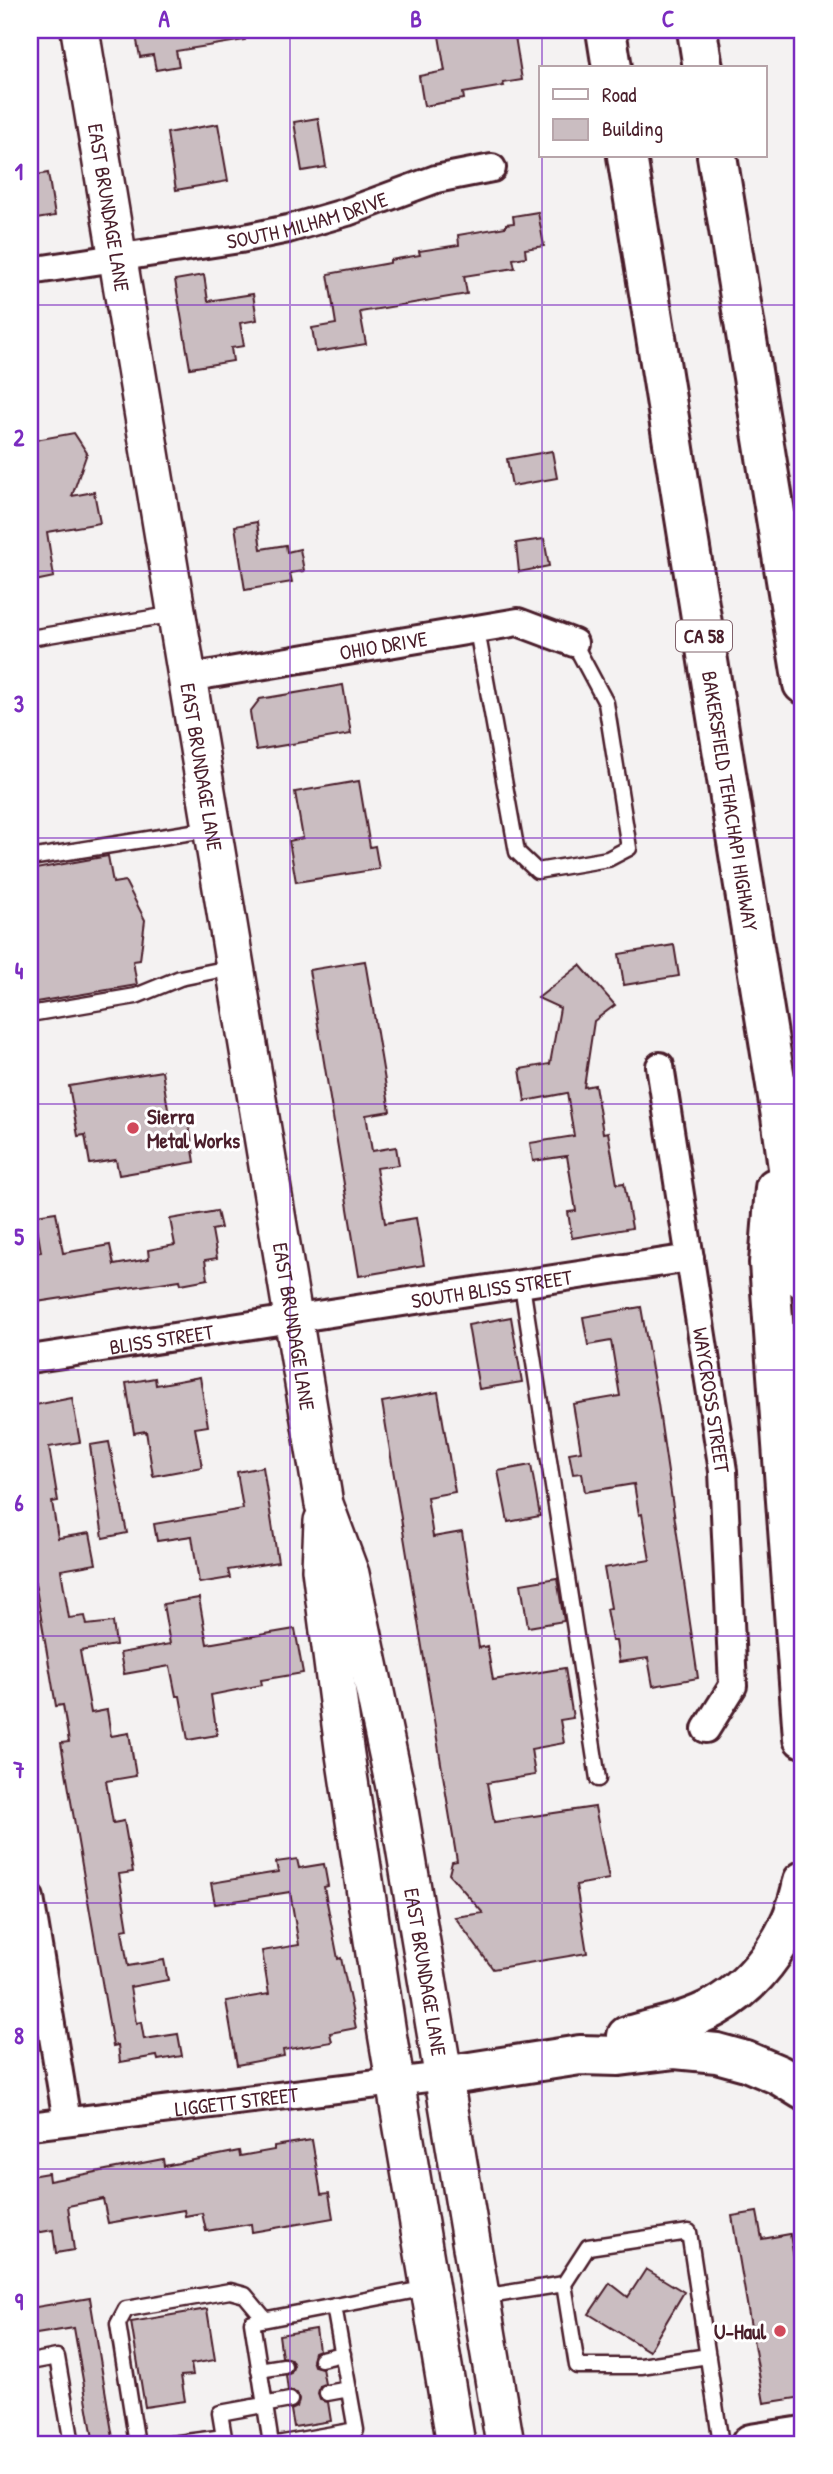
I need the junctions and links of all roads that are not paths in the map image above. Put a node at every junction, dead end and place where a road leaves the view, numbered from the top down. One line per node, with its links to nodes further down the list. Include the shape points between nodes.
1 (80, 30): 9 (main road, EAST BRUNDAGE LANE)
2 (606, 30): 4 (highway)
3 (697, 30): 5 (highway)
4 (612, 66)
5 (703, 66)
6 (626, 158): 22 (highway, BAKERSFIELD TEHACHAPI HIGHWAY / CA 58)
7 (717, 158): 16 (highway)
8 (492, 168): 9 (street, SOUTH MILHAM DRIVE, via 436,179 288,229)
9 (118, 257): 10 (street, SOUTH MILHAM DRIVE); 11 (main road, EAST BRUNDAGE LANE)
10 (30, 271)
11 (176, 614): 13 (lane); 15 (main road, EAST BRUNDAGE LANE)
12 (477, 630): 14 (street, OHIO DRIVE, via 518,622); 14 (lane, via 517,852 537,871 608,859 629,848 606,703); 15 (street, OHIO DRIVE)
13 (30, 638)
14 (575, 643)
15 (188, 678): 17 (main road, EAST BRUNDAGE LANE)
16 (803, 684)
17 (213, 829): 18 (lane); 19 (main road, EAST BRUNDAGE LANE)
18 (30, 858)
19 (235, 967): 20 (lane, via 180,978 136,996); 26 (main road, EAST BRUNDAGE LANE)
20 (30, 1014)
21 (660, 1066): 23 (street, WAYCROSS STREET)
22 (781, 1116): 24 (highway, BAKERSFIELD TEHACHAPI HIGHWAY / CA 58); 30 (highway, via 769,1263)
23 (690, 1258): 25 (street, SOUTH BLISS STREET); 29 (street, WAYCROSS STREET, via 723,1471 733,1686)
24 (803, 1279)
25 (522, 1285): 26 (street, SOUTH BLISS STREET); 31 (lane)
26 (294, 1320): 27 (street, BLISS STREET); 28 (main road, EAST BRUNDAGE LANE)
27 (30, 1359)
28 (324, 1504): 35 (main road, EAST BRUNDAGE LANE, via 350,1574 384,1732); 36 (main road, EAST BRUNDAGE LANE, via 321,1569)
29 (706, 1729)
30 (803, 1738)
31 (598, 1779)
32 (803, 1881): 34 (highway, via 786,1932 769,1959 730,1997 696,2016 620,2038)
33 (30, 1898): 38 (street)
34 (579, 2056): 35 (highway); 37 (highway, via 675,2049 717,2053 779,2075)
35 (444, 2076): 36 (street, LIGGETT STREET); 42 (main road, EAST BRUNDAGE LANE)
36 (396, 2082): 38 (street, LIGGETT STREET); 41 (main road, EAST BRUNDAGE LANE)
37 (803, 2090)
38 (67, 2121): 39 (street, LIGGETT STREET)
39 (30, 2126)
40 (564, 2284): 42 (lane); 46 (lane, via 577,2366 641,2366); 46 (lane, via 588,2247 689,2232)
41 (430, 2288): 43 (lane); 62 (main road, EAST BRUNDAGE LANE)
42 (481, 2297): 63 (main road, EAST BRUNDAGE LANE)
43 (334, 2306): 44 (lane); 45 (lane)
44 (265, 2319): 50 (lane, via 252,2322); 58 (lane, via 245,2295 230,2291 126,2309 118,2324)
45 (343, 2354): 47 (lane); 51 (lane)
46 (708, 2356): 64 (lane)
47 (321, 2359)
48 (30, 2362): 57 (lane, via 57,2357)
49 (284, 2365): 50 (lane)
50 (259, 2370): 54 (lane)
51 (349, 2389): 52 (lane); 61 (lane, via 356,2430)
52 (327, 2393)
53 (290, 2400): 54 (lane)
54 (265, 2404): 56 (lane, via 220,2413); 60 (lane)
55 (803, 2436): 65 (highway)
56 (225, 2441): 59 (lane)
57 (72, 2444)
58 (137, 2444)
59 (171, 2444)
60 (271, 2444)
61 (278, 2444)
62 (456, 2444)
63 (505, 2444)
64 (721, 2444)
65 (751, 2444)

